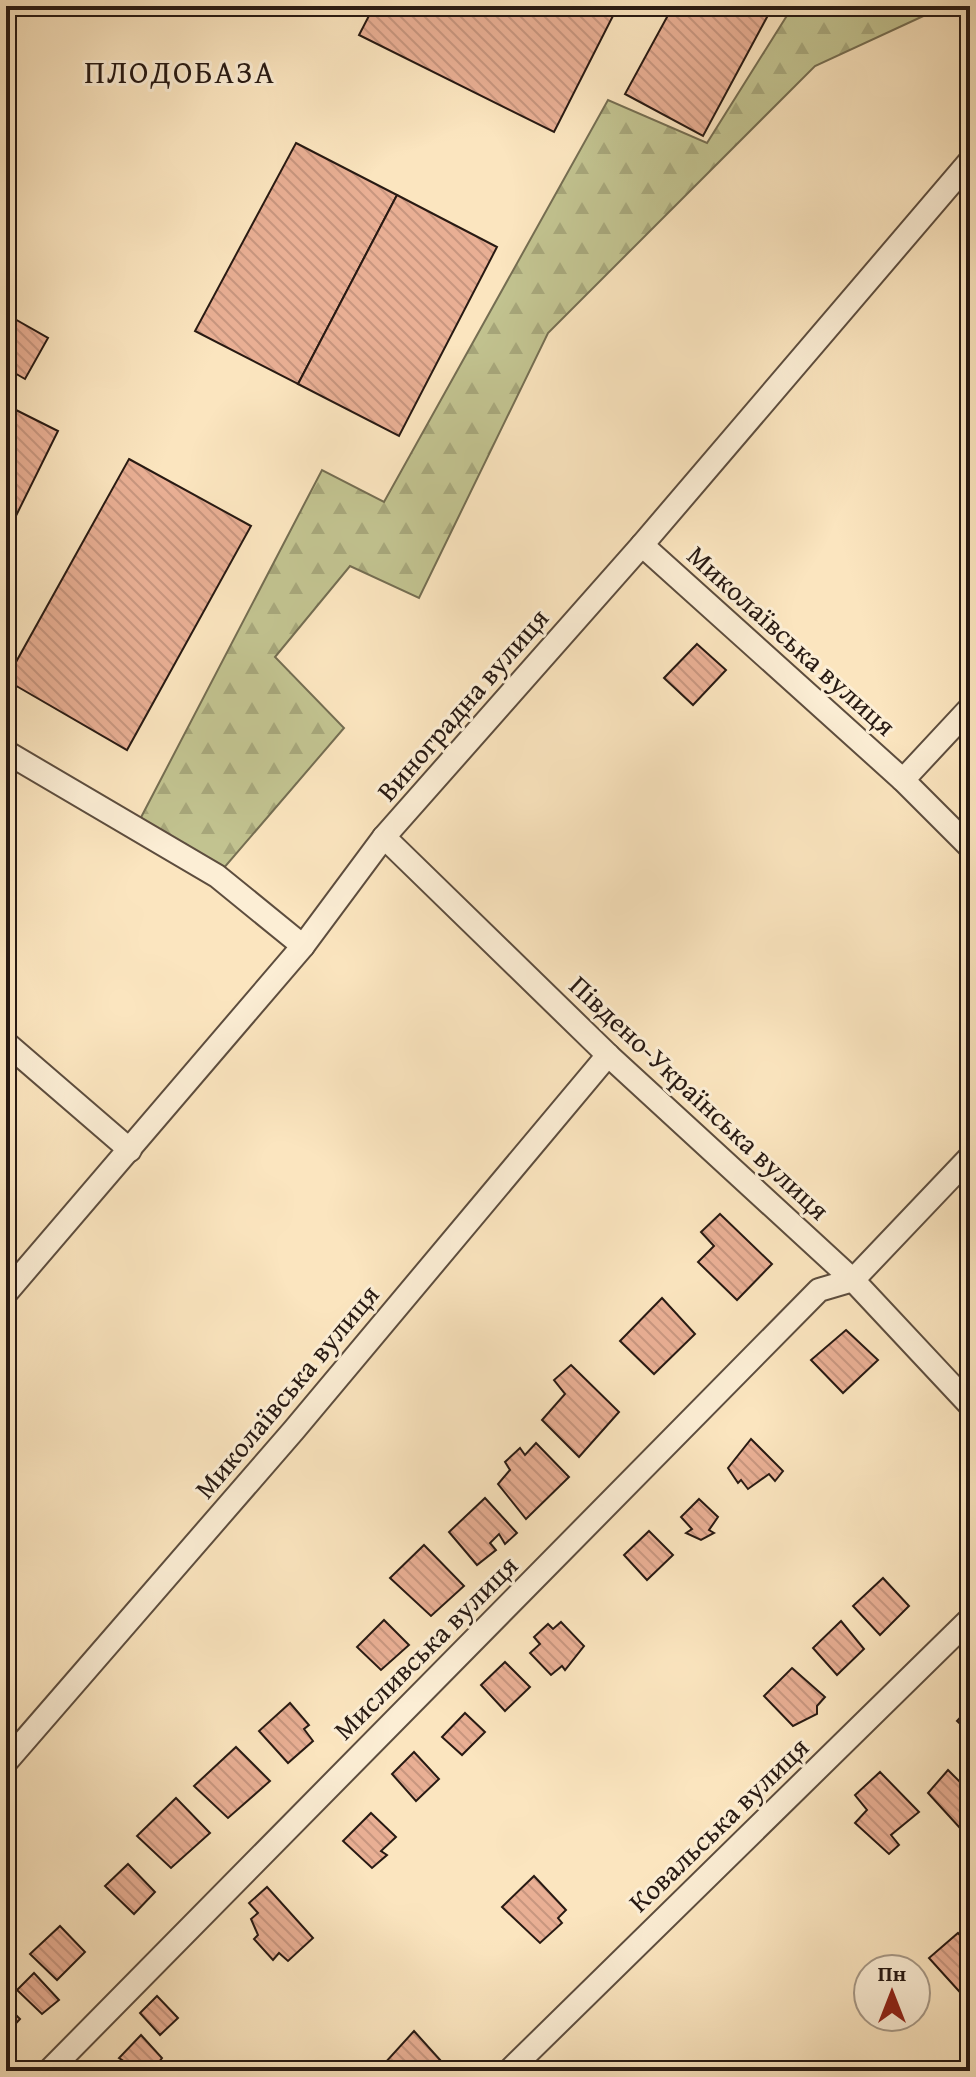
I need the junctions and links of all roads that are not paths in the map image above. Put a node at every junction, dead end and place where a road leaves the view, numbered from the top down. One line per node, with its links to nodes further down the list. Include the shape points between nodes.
1 (970, 161): 2 (street, Виноградна вулиця)
2 (642, 545): 5 (street, Миколаївська вулиця); 6 (street, Виноградна вулиця)
3 (970, 708): 5 (street)
4 (6, 752): 8 (street, via 217,876)
5 (903, 780): 7 (street, Миколаївська вулиця)
6 (384, 837): 8 (street, Виноградна вулиця); 10 (street, Південо-Українська вулиця)
7 (970, 847)
8 (303, 946): 11 (street, Виноградна вулиця)
9 (6, 1043): 11 (street)
10 (608, 1055): 13 (street, Південо-Українська вулиця); 17 (street, Миколаївська вулиця, via 294,1430)
11 (130, 1150): 14 (street, Виноградна вулиця)
12 (970, 1157): 13 (street)
13 (853, 1280): 15 (street, Південо-Українська вулиця); 18 (street, Мисливська вулиця, via 819,1290)
14 (6, 1293)
15 (970, 1405)
16 (970, 1619): 19 (street, Ковальська вулиця)
17 (6, 1762)
18 (49, 2071)
19 (509, 2071)

